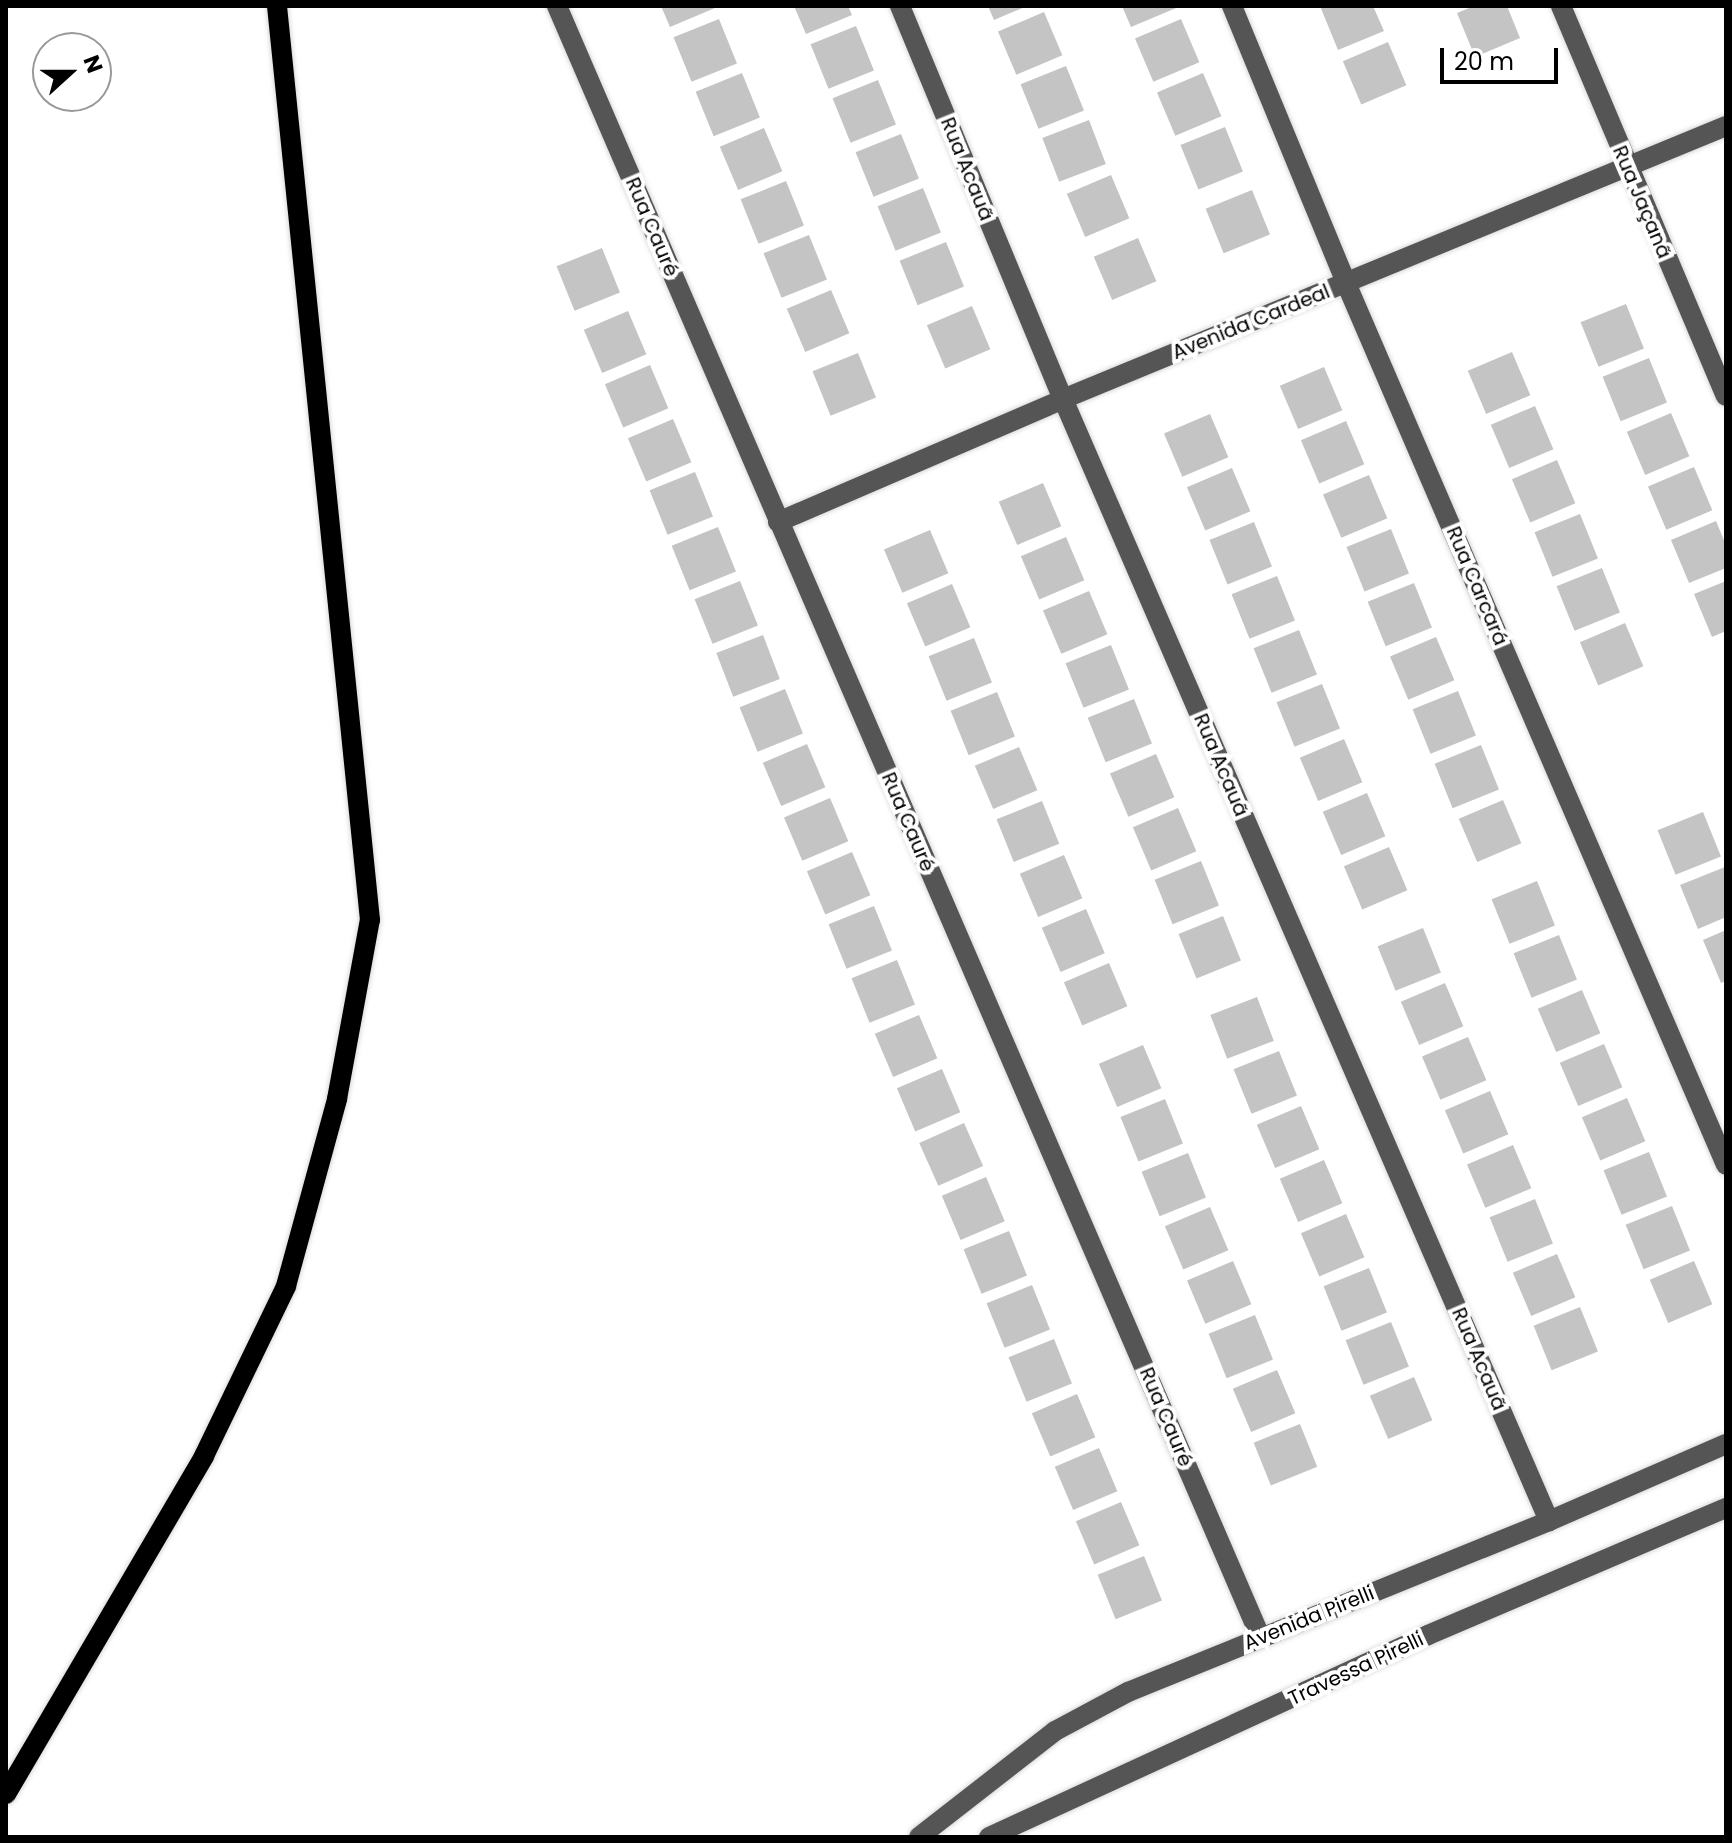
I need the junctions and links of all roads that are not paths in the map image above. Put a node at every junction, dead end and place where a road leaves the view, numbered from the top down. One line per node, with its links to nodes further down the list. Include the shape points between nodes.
1 (277, 6): 17 (main road, via 370,920 337,1099 286,1286 204,1456)
2 (557, 6): 11 (street, Rua Cauré)
3 (900, 6): 10 (street, Rua Acauã)
4 (1232, 6): 8 (street, Rua Carcará)
5 (1561, 6): 7 (street, Rua Jaçanã)
6 (1726, 126): 7 (street, Avenida Cardeal)
7 (1627, 167): 8 (street, Avenida Cardeal); 9 (street, Rua Jaçanã)
8 (1346, 283): 10 (street, Avenida Cardeal); 12 (street, Rua Carcará)
9 (1726, 396)
10 (1063, 399): 11 (street, Avenida Cardeal); 15 (street, Rua Acauã)
11 (778, 522): 16 (street, Rua Cauré)
12 (1726, 1165)
13 (1726, 1444): 15 (street, Avenida Pirelli)
14 (1726, 1508): 19 (street, Travessa Pirelli, via 1428,1635)
15 (1549, 1521): 16 (street, Avenida Pirelli)
16 (1261, 1638): 18 (street, Avenida Pirelli, via 1128,1692 1055,1731)
17 (6, 1794)
18 (919, 1837)
19 (989, 1837)

